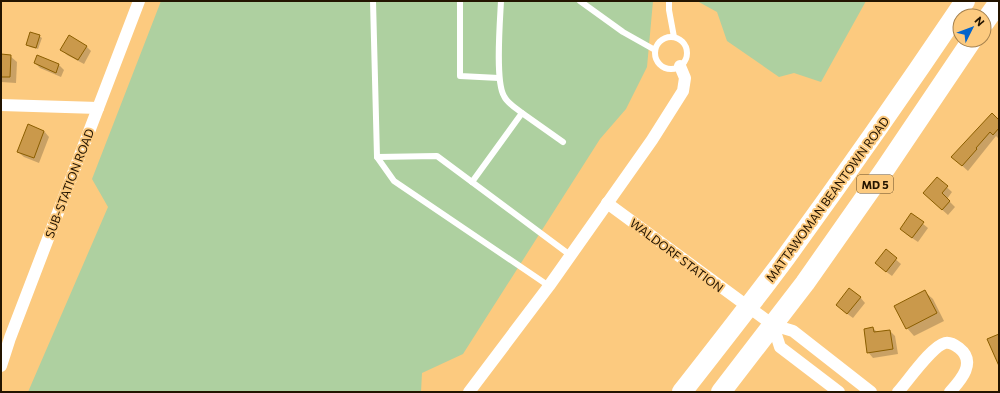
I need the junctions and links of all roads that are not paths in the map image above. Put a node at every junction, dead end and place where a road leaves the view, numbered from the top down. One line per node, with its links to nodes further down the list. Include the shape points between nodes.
1 (139, 1): 16 (street, SUB-STATION ROAD)
2 (372, 1): 19 (lane)
3 (460, 1): 14 (lane, via 460,76)
4 (501, 1): 14 (lane)
5 (580, 1): 12 (lane, via 623,32)
6 (669, 1): 10 (lane)
7 (965, 1): 24 (highway, MATTAWOMAN BEANTOWN ROAD / MD 5, via 862,152)
8 (999, 2): 9 (highway)
9 (992, 12)
10 (674, 37): 12 (lane, via 664,38 656,45); 13 (lane, via 683,42 687,53 684,63)
11 (967, 48): 25 (highway, MD 5, via 881,176)
12 (655, 50): 13 (lane, via 656,61 664,68)
13 (680, 66): 21 (street, via 685,78 683,91)
14 (499, 78): 17 (lane, via 505,99)
15 (1, 105): 16 (street)
16 (98, 108): 26 (street, SUB-STATION ROAD)
17 (522, 113): 18 (lane); 20 (lane)
18 (563, 142)
19 (377, 157): 20 (lane, via 437,156); 23 (lane, via 394,181)
20 (472, 182): 22 (lane)
21 (607, 203): 22 (street); 24 (street, WALDORF STATION)
22 (570, 255): 23 (street)
23 (549, 286): 28 (street)
24 (747, 307): 25 (street, WALDORF STATION); 29 (highway, MATTAWOMAN BEANTOWN ROAD / MD 5)
25 (773, 325): 30 (highway, MD 5); 31 (street, via 780,347); 32 (street, WALDORF STATION, via 793,331)
26 (6, 336): 27 (street, SUB-STATION ROAD)
27 (1, 366)
28 (470, 392)
29 (682, 392)
30 (721, 392)
31 (839, 392)
32 (871, 392)
33 (898, 392): 34 (street, via 935,348 945,343 960,348 966,357 967,365 964,375)
34 (950, 392)

